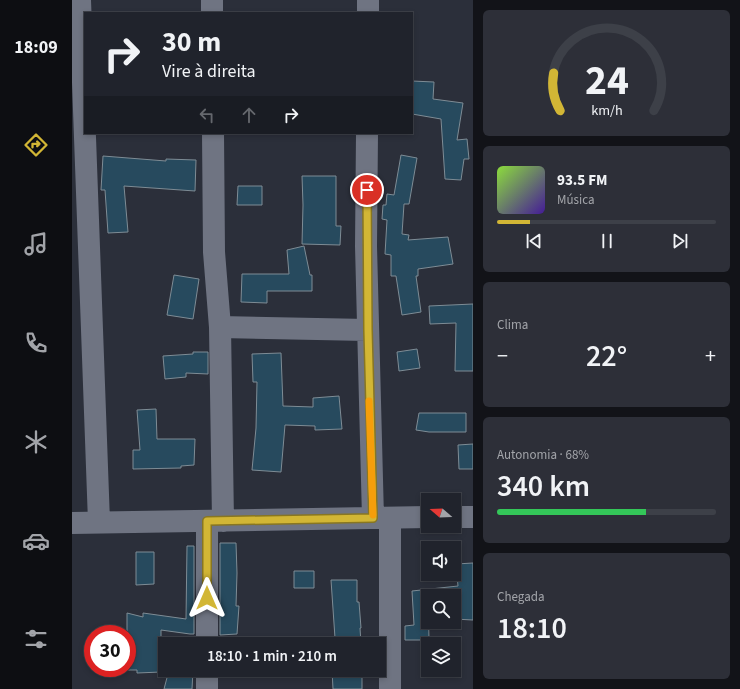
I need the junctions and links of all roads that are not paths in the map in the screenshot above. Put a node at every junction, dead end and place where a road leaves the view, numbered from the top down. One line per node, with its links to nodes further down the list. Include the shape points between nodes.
1 (80, 0): 8 (street)
2 (212, 0): 4 (street)
3 (368, 0): 5 (street)
4 (212, 12)
5 (368, 12)
6 (213, 134): 9 (street, via 214,252)
7 (367, 134): 10 (street)
8 (81, 265): 16 (street)
9 (220, 327): 10 (street); 15 (street)
10 (368, 330): 14 (street)
11 (421, 517): 14 (street)
12 (461, 517): 13 (street)
13 (473, 517)
14 (381, 518): 15 (street); 21 (street)
15 (215, 521): 16 (street); 18 (street)
16 (99, 522): 17 (street)
17 (72, 523)
18 (207, 637)
19 (207, 677): 20 (street)
20 (207, 689)
21 (390, 689)

